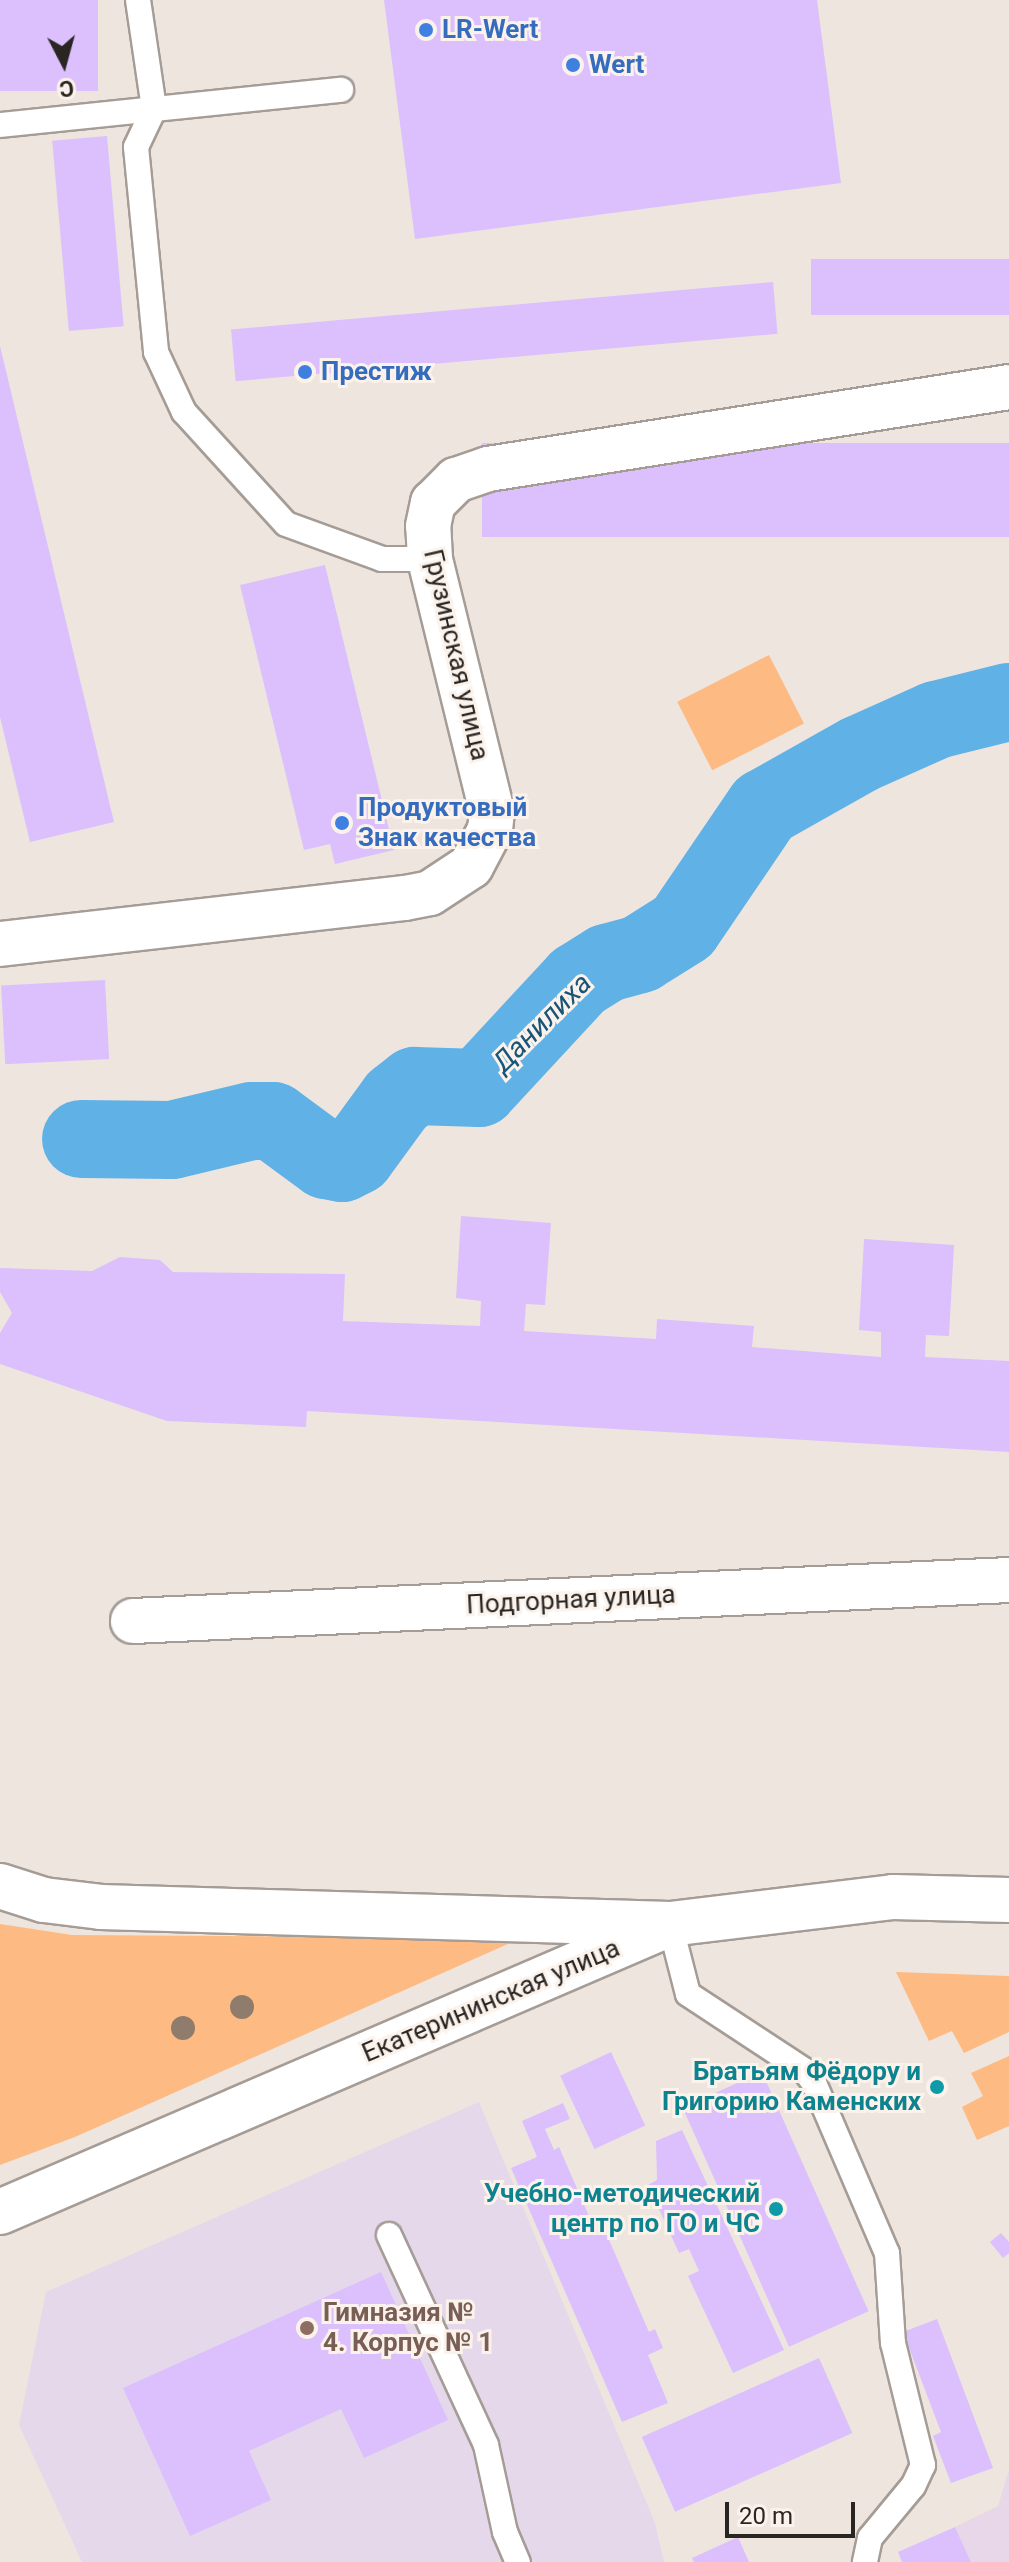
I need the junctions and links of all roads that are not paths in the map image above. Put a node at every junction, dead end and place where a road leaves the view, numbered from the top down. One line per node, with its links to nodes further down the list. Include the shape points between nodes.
1 (138, 0): 3 (lane)
2 (341, 90): 3 (lane)
3 (154, 109): 4 (lane); 6 (lane, via 136,147 154,336 156,352 184,412 286,524 382,559)
4 (0, 125)
5 (1009, 387): 6 (street, Грузинская улица, via 480,471 456,480 433,503)
6 (430, 559): 7 (street, Грузинская улица, via 492,812 490,830 471,866 430,893 405,898)
7 (0, 944)
8 (1009, 1580): 9 (street, Подгорная улица)
9 (133, 1621)
10 (0, 1886): 12 (street, via 44,1900 101,1907)
11 (1009, 1900): 12 (street, Екатерининская улица, via 893,1897)
12 (670, 1924): 13 (street, Екатерининская улица); 16 (lane, via 688,1994 805,2071 814,2083 887,2253 893,2343 923,2465 913,2486 870,2538)
13 (0, 2212)
14 (389, 2235): 15 (lane, via 486,2445 505,2532)
15 (518, 2562)
16 (865, 2562)

